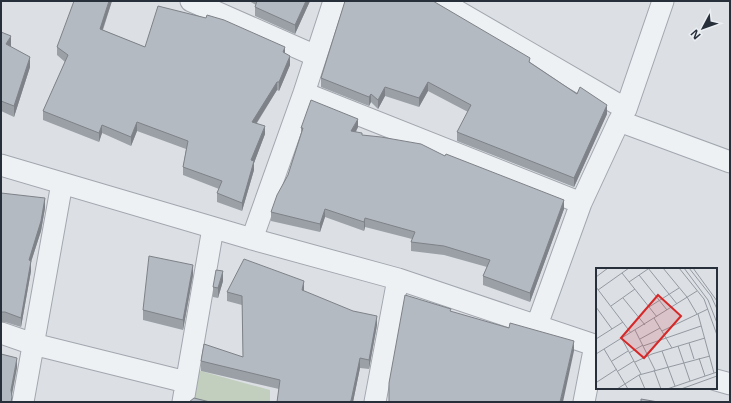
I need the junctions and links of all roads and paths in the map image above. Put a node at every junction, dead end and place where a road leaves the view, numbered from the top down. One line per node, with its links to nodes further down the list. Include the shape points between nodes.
1 (191, 1): 5 (street)
2 (334, 1): 5 (street)
3 (440, 1): 7 (street)
4 (663, 1): 7 (street)
5 (316, 56): 6 (street)
6 (304, 93): 11 (street); 13 (street)
7 (622, 115): 8 (street); 11 (street)
8 (730, 162)
9 (1, 165): 10 (street)
10 (62, 183): 12 (street); 17 (street)
11 (581, 203): 15 (street)
12 (213, 228): 13 (street); 21 (street)
13 (252, 239): 14 (street)
14 (398, 279): 15 (street); 23 (street)
15 (537, 325): 18 (street)
16 (1, 333): 17 (street)
17 (33, 344): 21 (street); 22 (street)
18 (596, 346): 24 (street)
19 (717, 380): 20 (street)
20 (730, 384)
21 (185, 392)
22 (23, 402)
23 (375, 402)
24 (584, 402)

